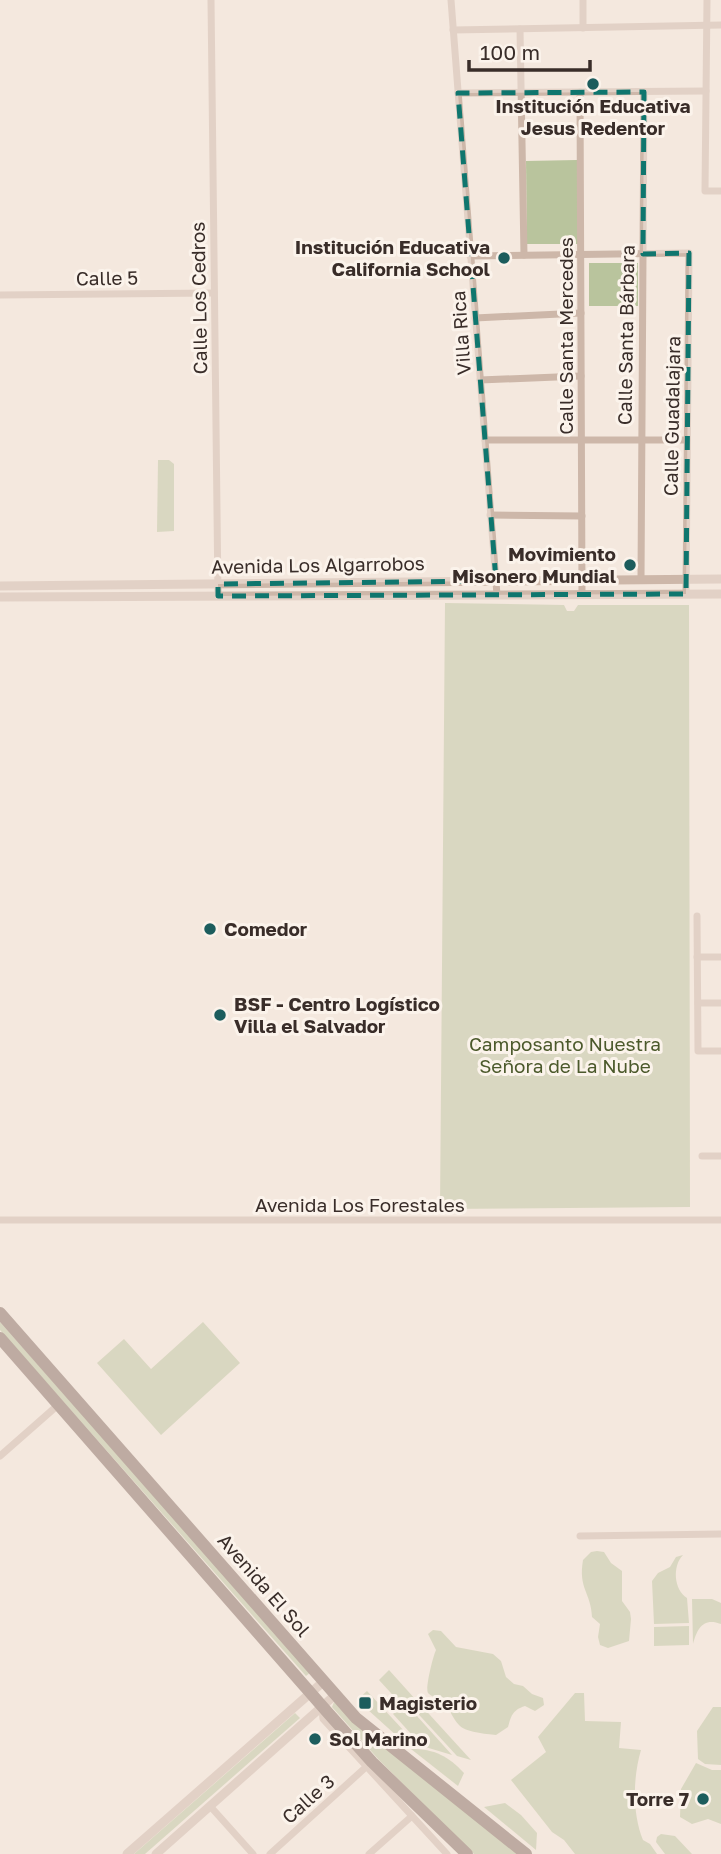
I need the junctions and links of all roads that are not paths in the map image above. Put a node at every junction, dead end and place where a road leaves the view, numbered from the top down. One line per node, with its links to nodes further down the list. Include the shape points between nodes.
1 (211, 0): 20 (street, Calle Los Cedros)
2 (451, 0): 9 (street, Villa Rica)
3 (583, 0): 7 (street)
4 (707, 0): 6 (street)
5 (721, 25): 6 (street)
6 (707, 26): 7 (street); 10 (street)
7 (583, 28): 8 (street)
8 (520, 29): 9 (street); 11 (street)
9 (453, 30): 14 (street, Villa Rica)
10 (706, 91): 13 (street); 15 (street, via 705,191)
11 (521, 92): 12 (street); 14 (street); 18 (street)
12 (580, 92): 13 (street); 16 (street, Calle Santa Mercedes)
13 (644, 92): 17 (street, Calle Santa Bárbara)
14 (458, 93): 19 (street, Villa Rica)
15 (721, 191)
16 (581, 254): 17 (street); 18 (street); 22 (street, Calle Santa Mercedes)
17 (643, 254): 28 (street, Calle Santa Bárbara); 29 (street, Calle Guadalajara, via 689,253)
18 (524, 255): 19 (street)
19 (470, 256): 23 (street, Villa Rica)
20 (215, 292): 21 (street, Calle 5); 37 (street, Calle Los Cedros)
21 (0, 295)
22 (581, 313): 23 (street); 24 (street, Calle Santa Mercedes)
23 (475, 318): 25 (street, Villa Rica)
24 (582, 376): 25 (street); 27 (street, Calle Santa Mercedes)
25 (480, 380): 26 (street, Villa Rica)
26 (485, 440): 27 (street); 30 (street, Villa Rica)
27 (582, 440): 28 (street); 31 (street, Calle Santa Mercedes)
28 (641, 440): 29 (street); 32 (street, Calle Santa Bárbara)
29 (687, 440): 33 (street, Calle Guadalajara)
30 (490, 515): 31 (street); 36 (street, Villa Rica)
31 (582, 516): 35 (street, Calle Santa Mercedes)
32 (642, 579): 33 (street, Avenida Los Algarrobos); 35 (street, Avenida Los Algarrobos)
33 (686, 579): 34 (street, Avenida Los Algarrobos); 39 (street, Calle Guadalajara)
34 (721, 579)
35 (582, 580): 36 (street, Avenida Los Algarrobos); 42 (street, Calle Santa Mercedes)
36 (496, 581): 37 (street, Avenida Los Algarrobos); 41 (street, Villa Rica)
37 (218, 584): 38 (street, Avenida Los Algarrobos); 43 (street, Calle Los Cedros)
38 (0, 586)
39 (686, 594): 40 (street, Avenida Los Algarrobos); 42 (street, Avenida Los Algarrobos)
40 (721, 594)
41 (497, 595): 42 (street, Avenida Los Algarrobos); 43 (street, Avenida Los Algarrobos)
42 (582, 595)
43 (218, 596): 44 (street, Avenida Los Algarrobos)
44 (0, 597)
45 (697, 916): 46 (street)
46 (697, 957): 47 (street); 48 (street)
47 (721, 957)
48 (698, 1003): 49 (street); 50 (street, via 698,1051)
49 (721, 1003)
50 (721, 1051)
51 (702, 1156): 52 (street)
52 (721, 1156)
53 (0, 1220): 54 (street, Avenida Los Forestales)
54 (721, 1220)
55 (0, 1314): 61 (main road, Avenida El Sol)
56 (0, 1338): 57 (main road, Avenida El Sol)
57 (58, 1405): 58 (street); 62 (main road, Avenida El Sol)
58 (0, 1456)
59 (721, 1534): 60 (street)
60 (580, 1536)
61 (323, 1682): 62 (street); 63 (main road, Avenida El Sol)
62 (310, 1693): 64 (main road, Avenida El Sol); 68 (street)
63 (335, 1696): 64 (street); 75 (main road, Avenida El Sol, via 365,1727)
64 (322, 1707): 65 (street, Avenida El Sol, via 323,1720); 66 (street); 74 (main road, Avenida El Sol)
65 (366, 1767): 67 (street, Avenida El Sol); 71 (street, Calle 3)
66 (210, 1806): 69 (street); 70 (street)
67 (412, 1816): 72 (street); 73 (street, Avenida El Sol)
68 (127, 1854)
69 (156, 1854)
70 (253, 1854)
71 (270, 1854)
72 (369, 1854)
73 (447, 1854)
74 (467, 1854)
75 (526, 1854)

